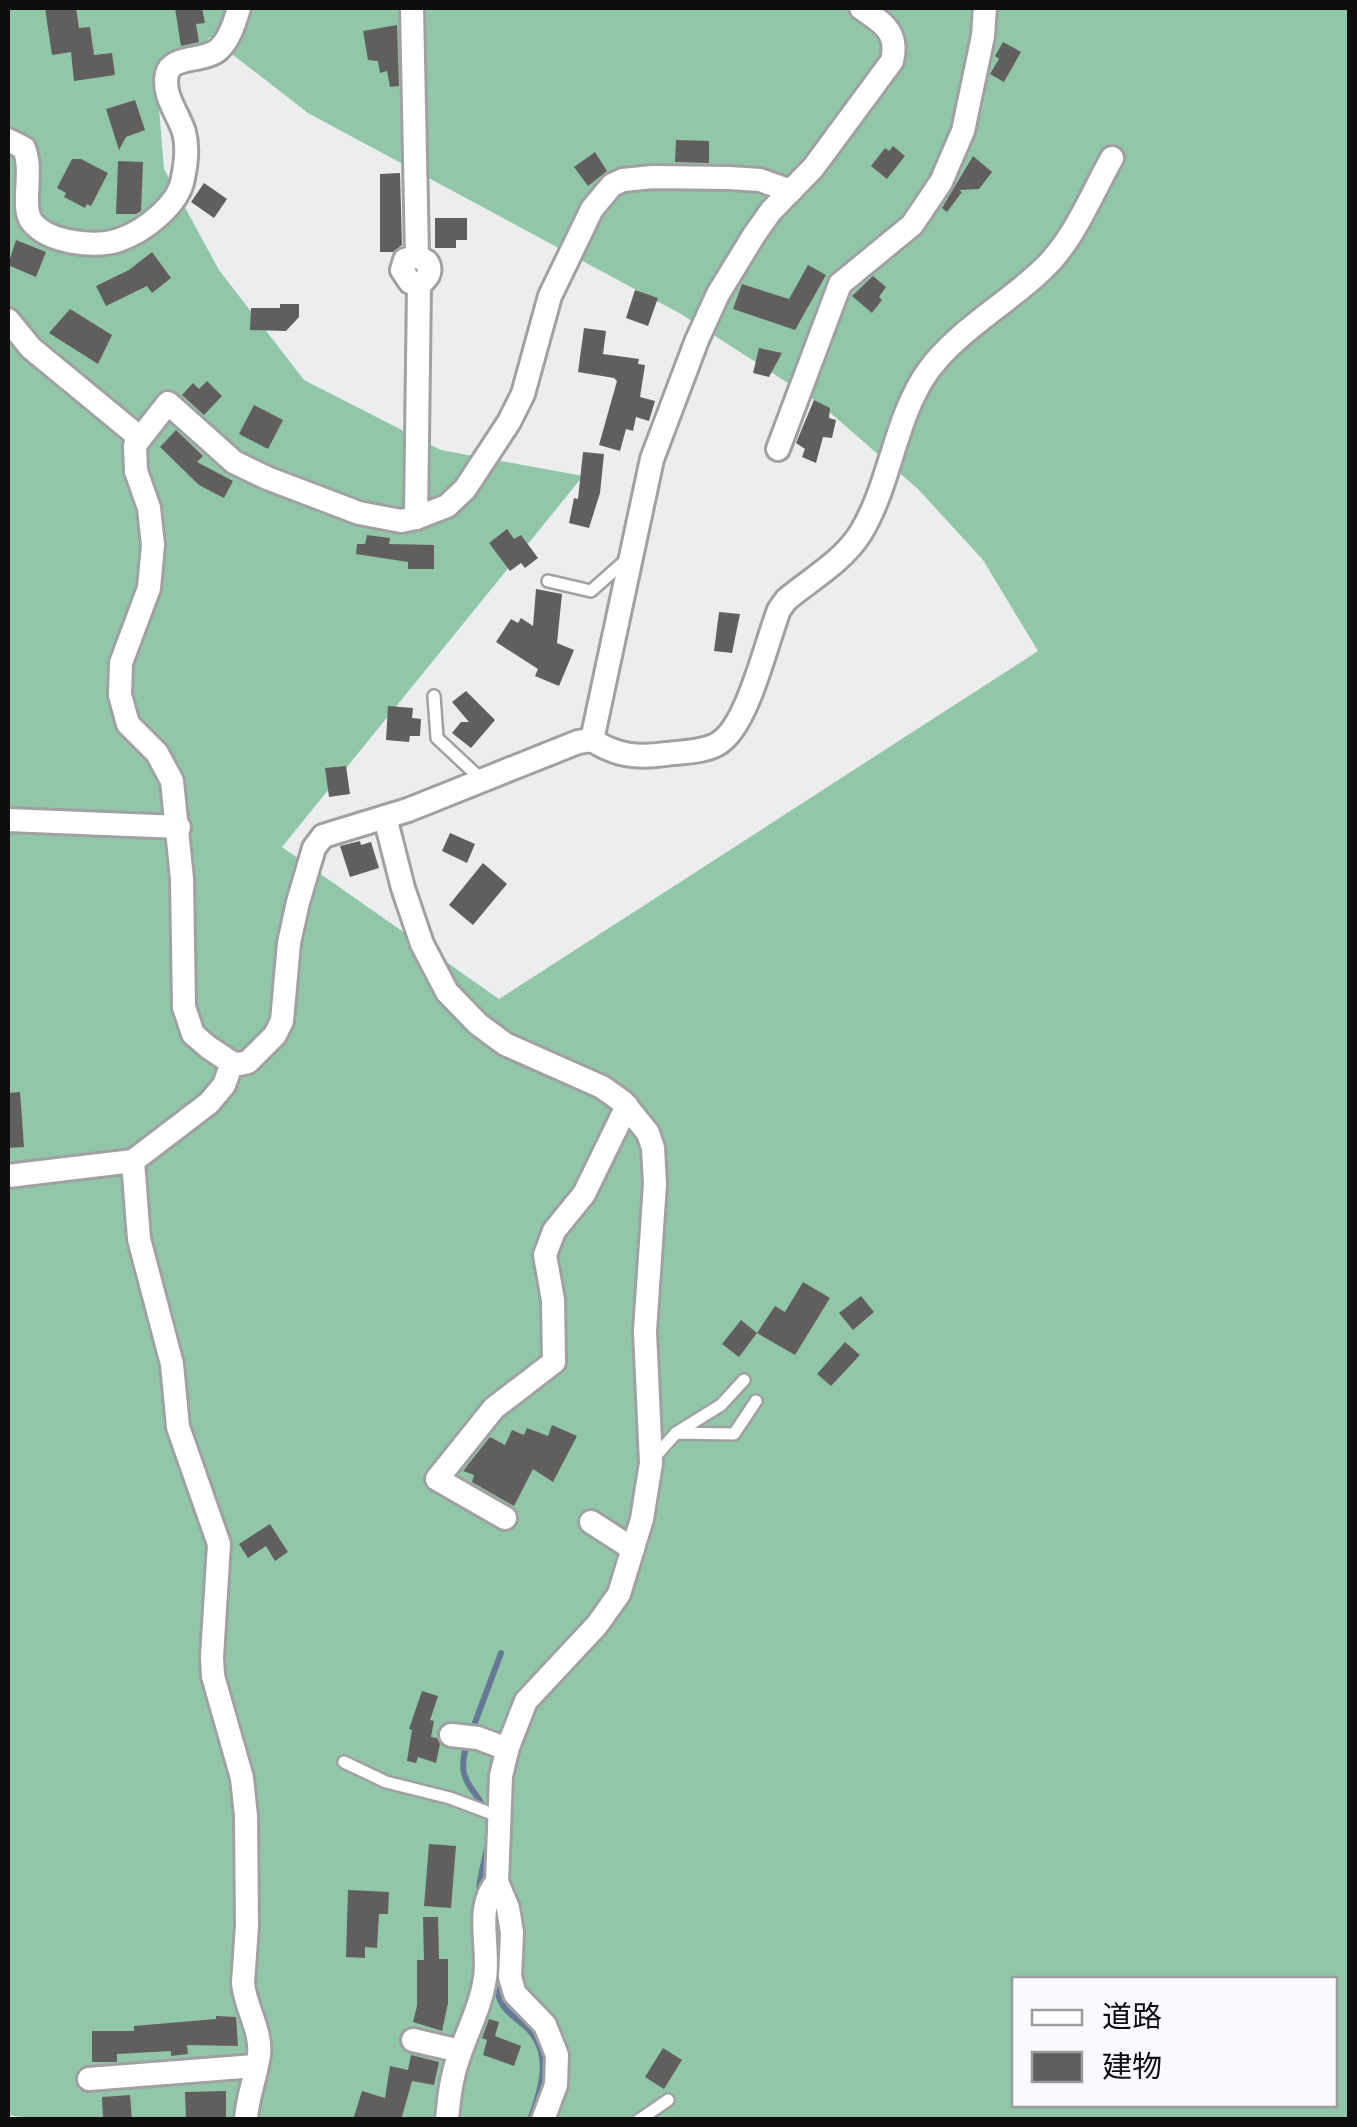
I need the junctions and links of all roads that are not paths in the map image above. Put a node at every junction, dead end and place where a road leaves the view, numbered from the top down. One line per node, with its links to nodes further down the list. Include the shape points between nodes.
1 (239, 8): 5 (street, via 220,49 167,70 166,87 185,142 182,185 132,235 82,243 33,224 26,211 31,164 24,148)
2 (412, 8): 11 (street, via 417,256 430,271 419,285)
3 (861, 8): 7 (street, via 892,32 892,61)
4 (986, 8): 10 (street, via 962,132 941,182 912,225 840,284)
5 (8, 140)
6 (1112, 158): 15 (street, via 1056,256 925,375 859,535 779,610 730,736 716,746 632,757)
7 (791, 191): 11 (street, via 730,178 623,180 612,186 592,209 550,296 509,422 465,489 447,506); 12 (street, via 735,264 697,340 652,459)
8 (8, 320): 9 (street, via 31,348)
9 (139, 438): 11 (street, via 168,403 234,462 267,478 359,514); 19 (street, via 134,458 149,508 152,567 121,663 120,696 128,724 157,753 172,781)
10 (778, 449)
11 (416, 518)
12 (630, 556): 13 (lane, via 591,592); 15 (street)
13 (548, 581)
14 (434, 696): 16 (lane, via 437,738)
15 (592, 740): 16 (street)
16 (482, 780): 17 (street)
17 (385, 818): 20 (street, via 323,836 314,848 289,944 282,1021 248,1062); 21 (street, via 422,944 447,992 505,1044 602,1087)
18 (8, 820): 19 (street)
19 (178, 827): 20 (street, via 186,1022)
20 (232, 1063): 22 (street, via 210,1103)
21 (627, 1106): 27 (street, via 653,1148 645,1331); 28 (street, via 545,1255 554,1362 494,1408 437,1479)
22 (134, 1161): 23 (street); 38 (street, via 139,1239 172,1364 178,1427 219,1544 212,1657 242,1778 248,1866 243,1983 258,2040)
23 (8, 1176)
24 (744, 1380): 26 (lane, via 721,1405)
25 (756, 1401): 26 (lane, via 734,1434)
26 (676, 1433): 27 (lane)
27 (651, 1462): 30 (street)
28 (505, 1518)
29 (592, 1522): 30 (street)
30 (633, 1549): 32 (street, via 610,1610 526,1701)
31 (451, 1735): 32 (street)
32 (507, 1749): 34 (street)
33 (344, 1762): 34 (lane, via 386,1782)
34 (494, 1814): 35 (street)
35 (497, 1882): 37 (street, via 487,1894 484,1916 482,1997); 43 (street, via 508,1908 515,1994 545,2026 557,2056 556,2085)
36 (413, 2040): 37 (street)
37 (460, 2051): 42 (street)
38 (256, 2066): 39 (street); 41 (street)
39 (90, 2078)
40 (668, 2100): 44 (lane)
41 (246, 2120)
42 (447, 2120)
43 (543, 2120)
44 (639, 2120)

